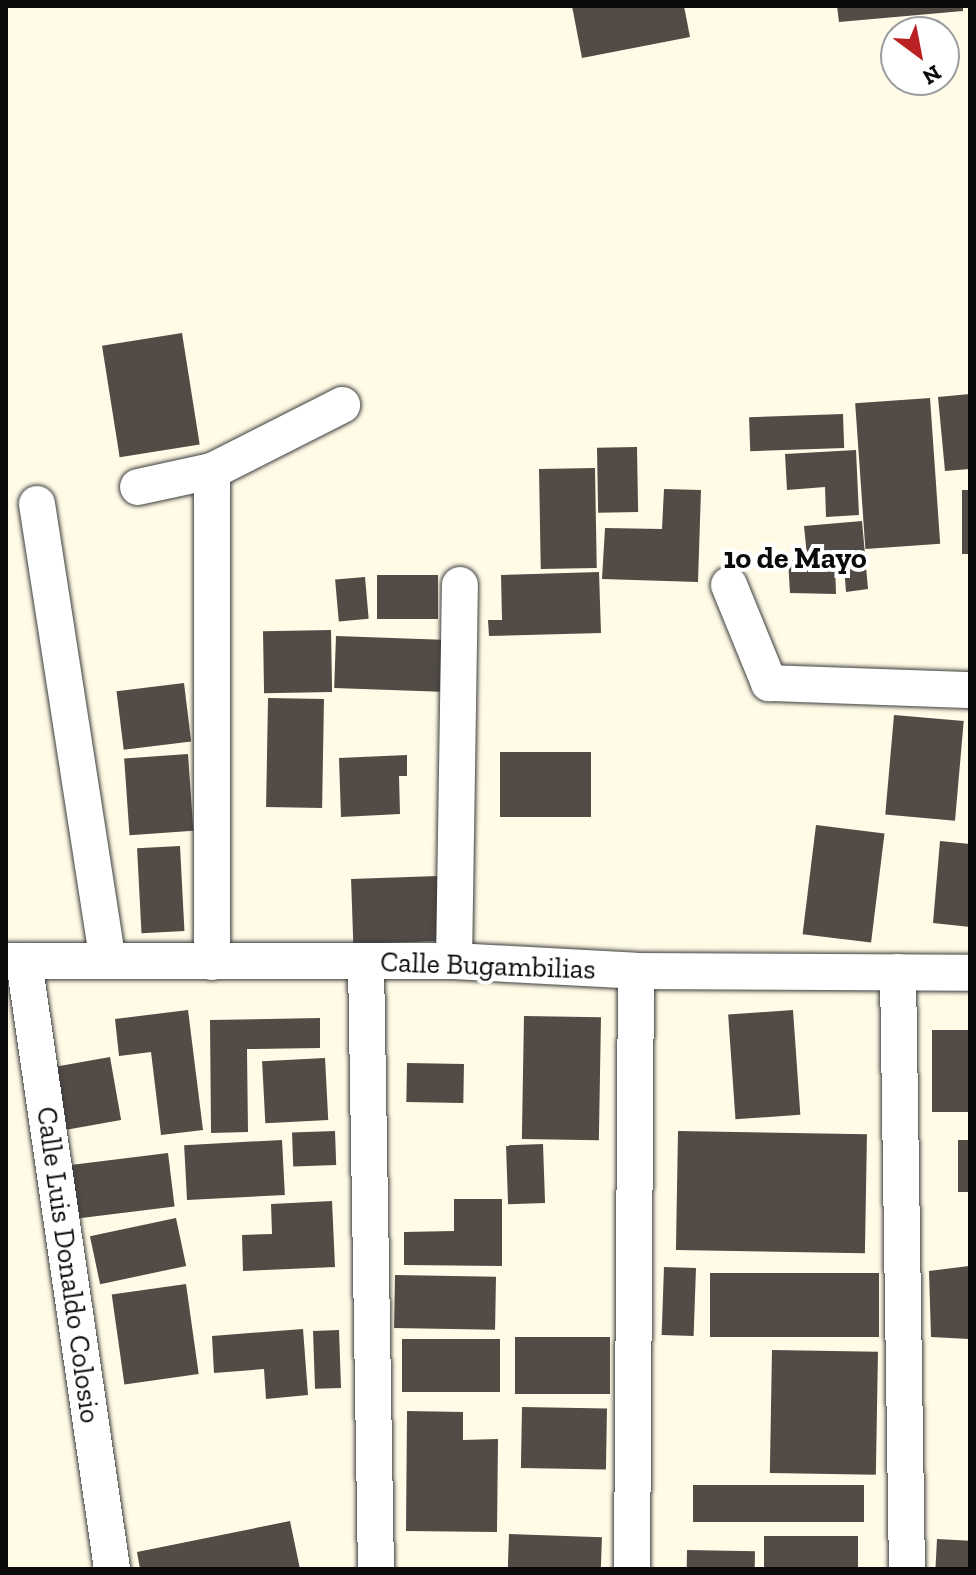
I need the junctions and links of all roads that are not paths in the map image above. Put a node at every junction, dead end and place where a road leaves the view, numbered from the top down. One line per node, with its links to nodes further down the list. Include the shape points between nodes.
1 (342, 405): 2 (street)
2 (212, 471): 3 (street); 11 (street)
3 (138, 487)
4 (37, 504): 9 (street)
5 (460, 585): 10 (street)
6 (729, 585): 7 (street, via 769,683)
7 (970, 690)
8 (15, 961): 9 (street, Calle Bugambilias); 16 (street, Calle Luis Donaldo Colosio)
9 (108, 961): 11 (street, Calle Bugambilias)
10 (454, 961): 12 (street, Calle Bugambilias); 13 (street, Calle Bugambilias)
11 (212, 962): 12 (street, Calle Bugambilias)
12 (366, 962): 17 (street)
13 (636, 971): 14 (street, Calle Bugambilias); 18 (street)
14 (898, 972): 15 (street, Calle Bugambilias); 19 (street)
15 (970, 973)
16 (112, 1569)
17 (376, 1569)
18 (632, 1569)
19 (907, 1569)

